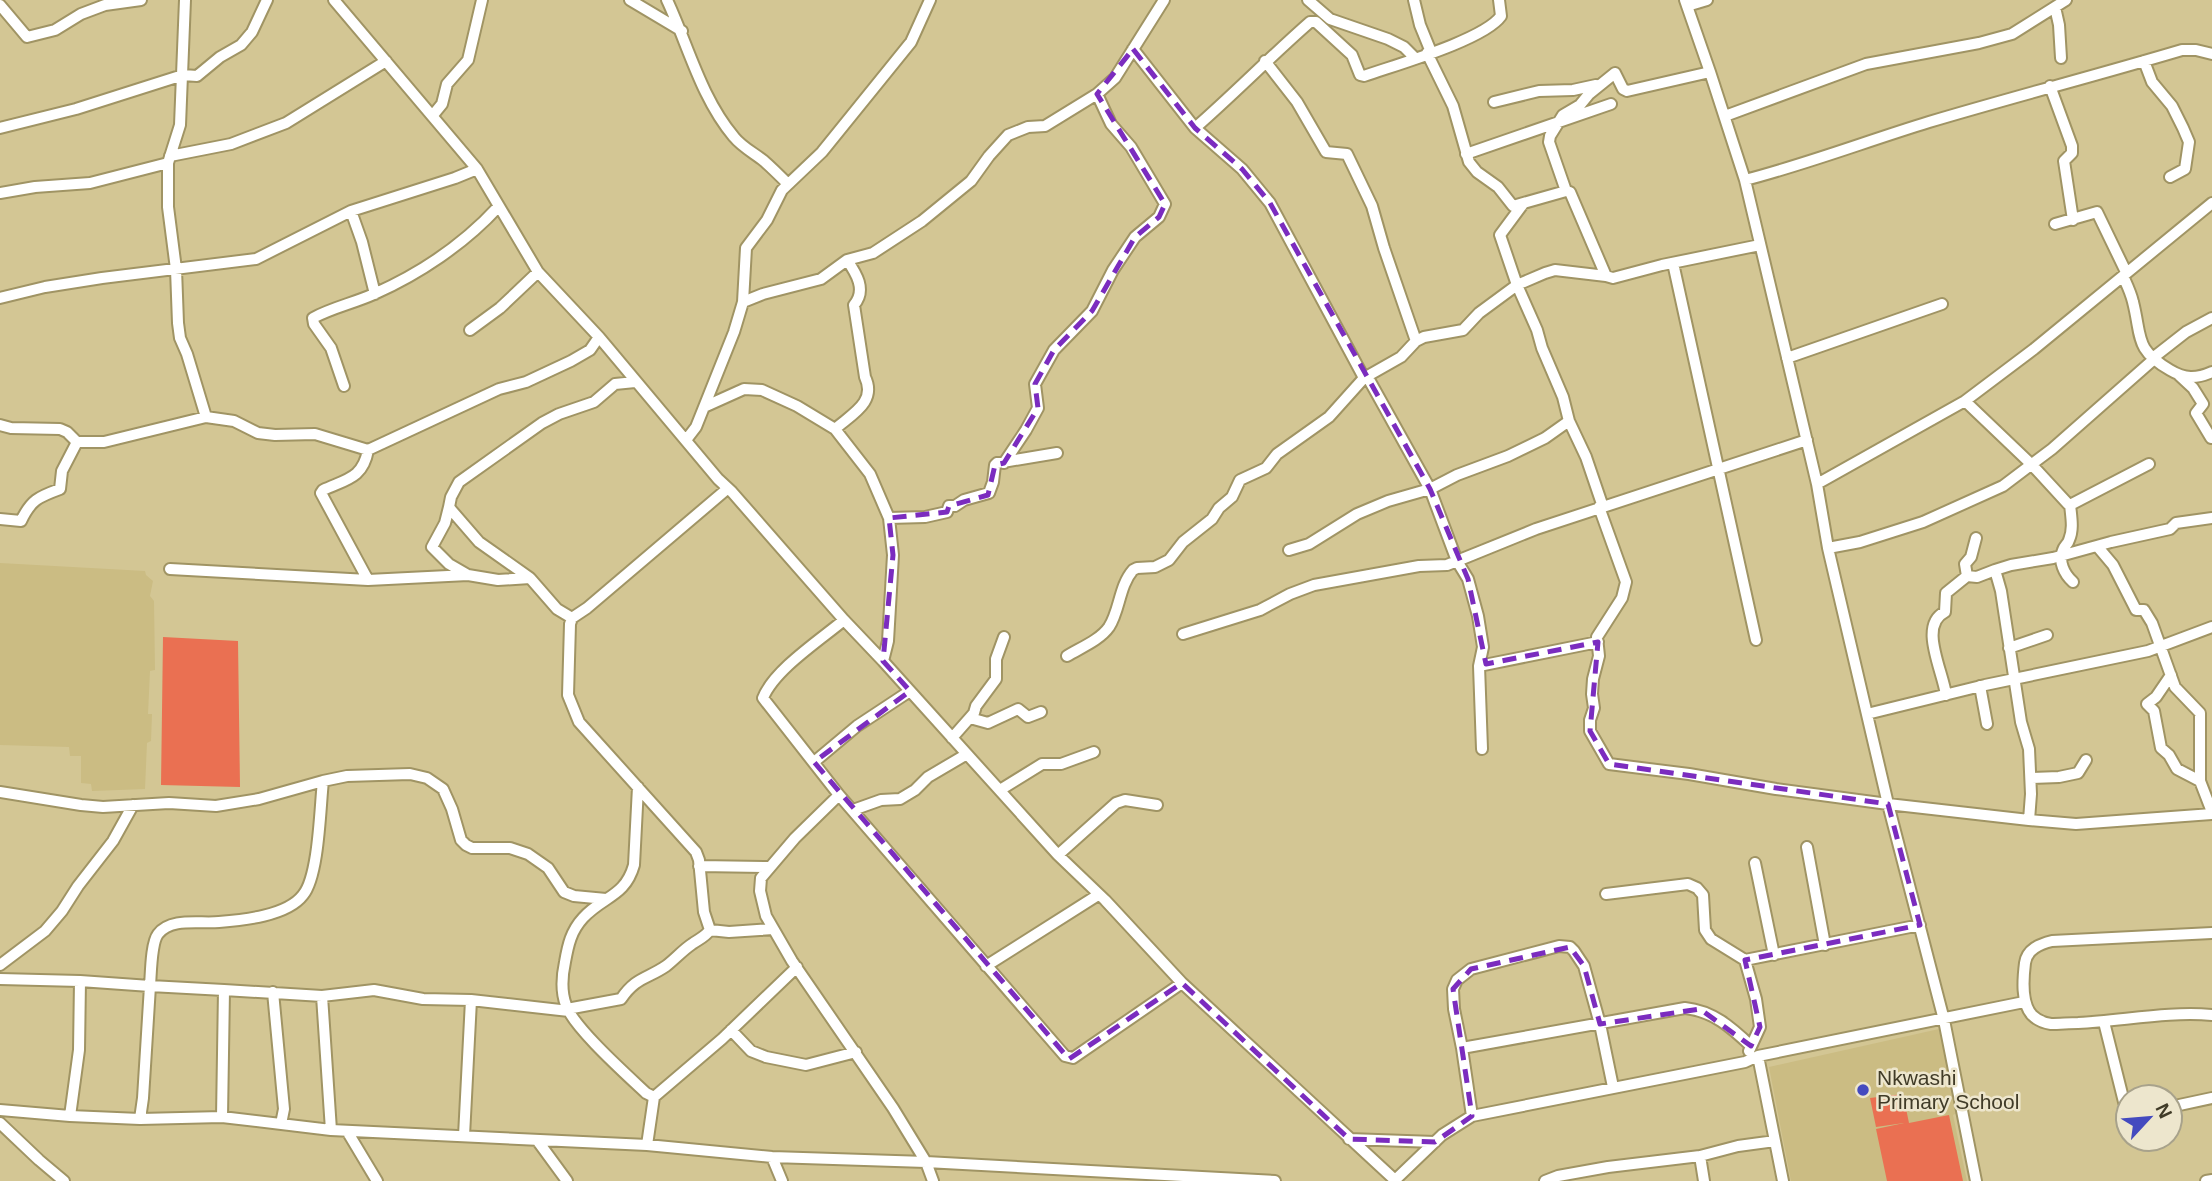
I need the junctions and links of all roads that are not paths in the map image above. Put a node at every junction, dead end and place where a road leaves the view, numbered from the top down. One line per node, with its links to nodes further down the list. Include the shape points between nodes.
1 (141, 0): 16 (street, via 105,5 55,30 27,37)
2 (186, 0): 28 (street)
3 (267, 0): 28 (street, via 241,45 197,76)
4 (334, 0): 24 (street)
5 (482, 0): 34 (street, via 468,60 447,85 442,104)
6 (630, 0): 18 (street)
7 (667, 0): 18 (street)
8 (930, 0): 44 (street, via 911,42 822,152)
9 (1164, 0): 19 (street)
10 (1308, 0): 22 (street, via 1330,19 1388,38)
11 (1414, 0): 20 (street)
12 (1499, 0): 20 (street, via 1501,16 1495,25)
13 (1707, 0): 15 (street)
14 (2066, 0): 17 (street)
15 (1686, 3): 27 (street)
16 (0, 5)
17 (2055, 7): 23 (street); 35 (street, via 2012,34 1866,64)
18 (682, 31): 44 (street, via 722,121 736,140)
19 (1133, 49): 31 (street, via 1115,78); 38 (street)
20 (1429, 53): 22 (street); 39 (street, via 1453,106)
21 (2212, 54): 26 (street, via 2182,50)
22 (1415, 58): 25 (street, via 1362,76 1352,55 1314,22)
23 (2061, 58)
24 (386, 61): 34 (street); 40 (street, via 286,122 231,144)
25 (1265, 61): 38 (street); 68 (street, via 1297,102 1326,152 1348,153 1372,206)
26 (2144, 61): 30 (street); 42 (street, via 2189,142 2185,169)
27 (1710, 72): 29 (street, via 1627,91 1615,73); 35 (street)
28 (183, 75): 37 (street); 40 (street, via 180,125)
29 (1599, 84): 32 (street); 36 (street)
30 (2050, 86): 43 (street); 51 (street, via 2072,146 2064,161)
31 (1097, 94): 54 (street, via 1045,126 1008,135 971,181 922,221 873,253); 88 (street, via 1111,124 1165,204 1112,270 1092,311 1054,350 1035,384 1038,408)
32 (1494, 102)
33 (1611, 104): 36 (street)
34 (433, 115): 41 (street)
35 (1725, 116): 43 (street)
36 (1559, 121): 39 (street); 45 (street, via 1549,139)
37 (0, 128)
38 (1195, 128): 73 (street, via 1242,169 1270,203)
39 (1466, 154): 48 (street, via 1477,172 1498,187 1510,204)
40 (169, 160): 46 (street, via 90,183); 56 (street, via 168,207)
41 (477, 169): 49 (street); 50 (street)
42 (2170, 177)
43 (1745, 180): 53 (street)
44 (788, 184): 63 (street, via 746,248)
45 (1566, 191): 48 (street); 59 (street, via 1573,197)
46 (0, 193)
47 (2212, 203): 58 (street)
48 (1523, 204): 60 (street, via 1500,235)
49 (498, 207): 57 (street); 61 (street, via 482,225 430,263)
50 (351, 211): 56 (street, via 256,259); 61 (street)
51 (2073, 220): 52 (street); 58 (street, via 2097,212)
52 (2055, 224)
53 (1760, 245): 55 (street); 69 (street)
54 (847, 260): 63 (street, via 821,279); 81 (street, via 857,274 860,291 854,305 869,386 867,400)
55 (1673, 263): 59 (street); 91 (street)
56 (176, 269): 62 (street, via 45,287); 78 (street, via 180,338)
57 (538, 272): 66 (street); 67 (street)
58 (2125, 274): 70 (street, via 2138,334); 76 (street)
59 (1606, 276): 60 (street, via 1555,270)
60 (1517, 285): 68 (street, via 1463,330); 79 (street)
61 (375, 294): 75 (street, via 313,318 331,348)
62 (0, 298)
63 (743, 302): 77 (street)
64 (1942, 304): 69 (street)
65 (2212, 318): 70 (street, via 2186,332)
66 (470, 330)
67 (599, 337): 74 (street); 86 (street, via 590,350 571,361)
68 (1416, 341): 73 (street, via 1401,357)
69 (1787, 358): 84 (street)
70 (2153, 360): 72 (street); 90 (street)
71 (2212, 372): 72 (street, via 2199,378)
72 (2179, 375): 82 (street, via 2200,398 2203,404 2196,413)
73 (1365, 377): 94 (street); 124 (street, via 1329,417 1277,454 1266,468 1240,480 1232,497 1169,561 1130,573 1110,625)
74 (635, 382): 83 (street); 96 (street, via 615,384 594,402 542,423 459,482)
75 (344, 386)
76 (1965, 401): 90 (street); 92 (street)
77 (704, 407): 81 (street, via 744,389 762,390); 83 (street)
78 (206, 417): 85 (street, via 104,442); 86 (street, via 234,421 258,433 315,434)
79 (1569, 421): 94 (street, via 1545,438); 97 (street)
80 (0, 425): 85 (street, via 60,429)
81 (835, 429): 98 (street, via 870,474)
82 (2211, 438)
83 (686, 440): 93 (street)
84 (1807, 440): 91 (street); 92 (street)
85 (77, 442): 100 (street, via 62,471 60,489 39,496 21,521)
86 (368, 450): 112 (street, via 359,473 321,493)
87 (1057, 453): 88 (street)
88 (1003, 463): 98 (street, via 995,465 986,495 949,506 943,513)
89 (2149, 464): 95 (street)
90 (2032, 465): 95 (street); 103 (street, via 2003,486 1923,522)
91 (1718, 468): 97 (street); 120 (street)
92 (1817, 484): 103 (street)
93 (727, 489): 114 (street); 115 (street)
94 (1430, 489): 104 (street, via 1357,514 1309,544); 106 (street)
95 (2070, 504): 105 (street, via 2072,526)
96 (449, 507): 109 (street, via 432,547); 111 (street, via 479,542)
97 (1601, 507): 106 (street); 121 (street, via 1626,582 1616,610 1598,633)
98 (889, 518): 125 (street, via 893,555)
99 (2212, 518): 102 (street, via 2176,523 2169,529)
100 (0, 519)
101 (1976, 538): 110 (street, via 1965,564)
102 (2097, 546): 105 (street); 122 (street, via 2113,565 2136,610 2144,610)
103 (1828, 548): 133 (street)
104 (1289, 550)
105 (2062, 555): 108 (street); 113 (street, via 2066,576)
106 (1457, 561): 117 (street, via 1314,585 1260,610); 126 (street, via 1468,579 1478,616 1483,647)
107 (170, 569): 112 (street)
108 (1995, 570): 110 (street); 123 (street)
109 (468, 575): 111 (street, via 498,580); 112 (street)
110 (1966, 576): 131 (street, via 1946,593 1945,612 1937,615 1933,625)
111 (530, 578): 114 (street, via 557,609)
112 (368, 580)
113 (2073, 582)
114 (572, 618): 145 (street, via 571,708)
115 (844, 621): 125 (street); 141 (street, via 781,672 763,698)
116 (2212, 627): 122 (street)
117 (1183, 634)
118 (2047, 635): 123 (street)
119 (1004, 637): 134 (street, via 996,659 996,679)
120 (1756, 640)
121 (1598, 642): 126 (street); 150 (street, via 1590,731 1609,764)
122 (2160, 647): 127 (street); 128 (street)
123 (2009, 648): 128 (street)
124 (1067, 656)
125 (883, 661): 130 (street)
126 (1479, 666): 137 (street)
127 (2171, 675): 144 (street, via 2175,687 2200,713); 144 (street, via 2147,704 2154,710 2161,748 2177,769)
128 (2014, 679): 129 (street); 142 (street)
129 (1980, 686): 131 (street); 135 (street)
130 (910, 691): 136 (street); 141 (street)
131 (1946, 695): 133 (street)
132 (1041, 712): 134 (street, via 1028,717 1018,709 988,723)
133 (1867, 714): 150 (street)
134 (970, 718): 136 (street)
135 (1987, 724)
136 (953, 738): 139 (street)
137 (1482, 749)
138 (1094, 752): 146 (street, via 1062,764 1042,764)
139 (967, 754): 146 (street); 152 (street, via 900,799)
140 (2086, 760): 142 (street, via 2078,774)
141 (814, 762): 148 (street)
142 (2031, 778): 154 (street)
143 (323, 780): 151 (street, via 216,806); 162 (street, via 410,774 427,778 443,789 466,845 528,854 548,868 564,892); 176 (street, via 314,870 304,895 271,914 180,923 163,929 155,940)
144 (2200, 781): 153 (street)
145 (638, 788): 158 (street, via 696,852); 162 (street, via 631,877)
146 (1000, 790): 156 (street)
147 (0, 792): 151 (street, via 81,805)
148 (839, 795): 152 (street); 159 (street)
149 (1157, 804): 156 (street, via 1116,803)
150 (1888, 804): 154 (street); 163 (street)
151 (133, 805): 170 (street, via 62,911 45,931)
152 (853, 810): 171 (street)
153 (2212, 813): 154 (street, via 2076,824)
154 (2029, 820)
155 (1807, 847): 167 (street)
156 (1058, 855): 161 (street)
157 (1755, 863): 168 (street)
158 (699, 866): 159 (street); 165 (street)
159 (770, 867): 164 (street, via 761,878 760,891)
160 (1606, 894): 169 (street, via 1688,884 1697,888 1703,895 1705,930 1711,940)
161 (1098, 895): 171 (street); 175 (street)
162 (606, 899): 182 (street, via 571,934 563,973)
163 (1920, 925): 167 (street); 184 (street)
164 (773, 929): 165 (street); 172 (street)
165 (710, 930): 182 (street, via 663,968 643,977 621,999)
166 (2212, 933): 181 (street, via 2040,944 2025,961)
167 (1825, 945): 168 (street)
168 (1774, 955): 169 (street)
169 (1745, 960): 188 (street, via 1760,1027)
170 (0, 965)
171 (986, 966): 175 (street, via 1069,1059)
172 (797, 967): 187 (street); 190 (street)
173 (0, 979): 174 (street)
174 (80, 981): 176 (street); 199 (street, via 79,1050)
175 (1182, 983): 208 (street)
176 (150, 986): 177 (street); 202 (street)
177 (224, 990): 178 (street); 201 (street)
178 (273, 992): 179 (street); 204 (street, via 284,1110)
179 (322, 996): 180 (street, via 374,990 423,999); 205 (street)
180 (471, 1000): 182 (street); 207 (street)
181 (2024, 1002): 184 (street); 185 (street, via 2030,1013 2049,1024)
182 (568, 1010): 195 (street)
183 (2212, 1014): 185 (street)
184 (1944, 1020): 191 (street); 227 (street)
185 (2104, 1022): 193 (street)
186 (1600, 1024): 188 (street, via 1700,1009); 189 (street); 189 (street, via 1584,965 1570,947 1559,946 1471,969 1457,980 1454,1009); 194 (street)
187 (731, 1030): 190 (street, via 751,1051 806,1065); 195 (street)
188 (1751, 1045): 192 (street)
189 (1462, 1048): 200 (street)
190 (856, 1052): 215 (street)
191 (1758, 1056): 192 (street); 211 (street)
192 (1745, 1062): 194 (street)
193 (2119, 1083)
194 (1613, 1087): 200 (street)
195 (654, 1097): 212 (street)
196 (2212, 1098): 197 (street)
197 (2184, 1104)
198 (0, 1110): 199 (street)
199 (70, 1116): 202 (street)
200 (1472, 1116): 210 (street)
201 (222, 1117): 202 (street); 204 (street)
202 (140, 1119)
203 (0, 1123): 218 (street)
204 (281, 1124): 205 (street)
205 (331, 1130): 206 (street)
206 (347, 1131): 207 (street); 219 (street)
207 (464, 1136): 209 (street)
208 (1349, 1139): 210 (street); 216 (street)
209 (537, 1140): 212 (street); 220 (street)
210 (1435, 1142): 216 (street)
211 (1775, 1142): 213 (street); 226 (street)
212 (646, 1145): 214 (street)
213 (1700, 1156): 224 (street, via 1558,1175); 225 (street)
214 (772, 1157): 215 (street); 221 (street)
215 (926, 1162): 222 (street); 223 (street)
216 (1395, 1180)
217 (2212, 1180): 228 (street)
218 (64, 1181)
219 (377, 1181)
220 (567, 1181)
221 (782, 1181)
222 (933, 1181)
223 (1275, 1181)
224 (1545, 1181)
225 (1704, 1181)
226 (1783, 1181)
227 (1976, 1181)
228 (2206, 1181)

